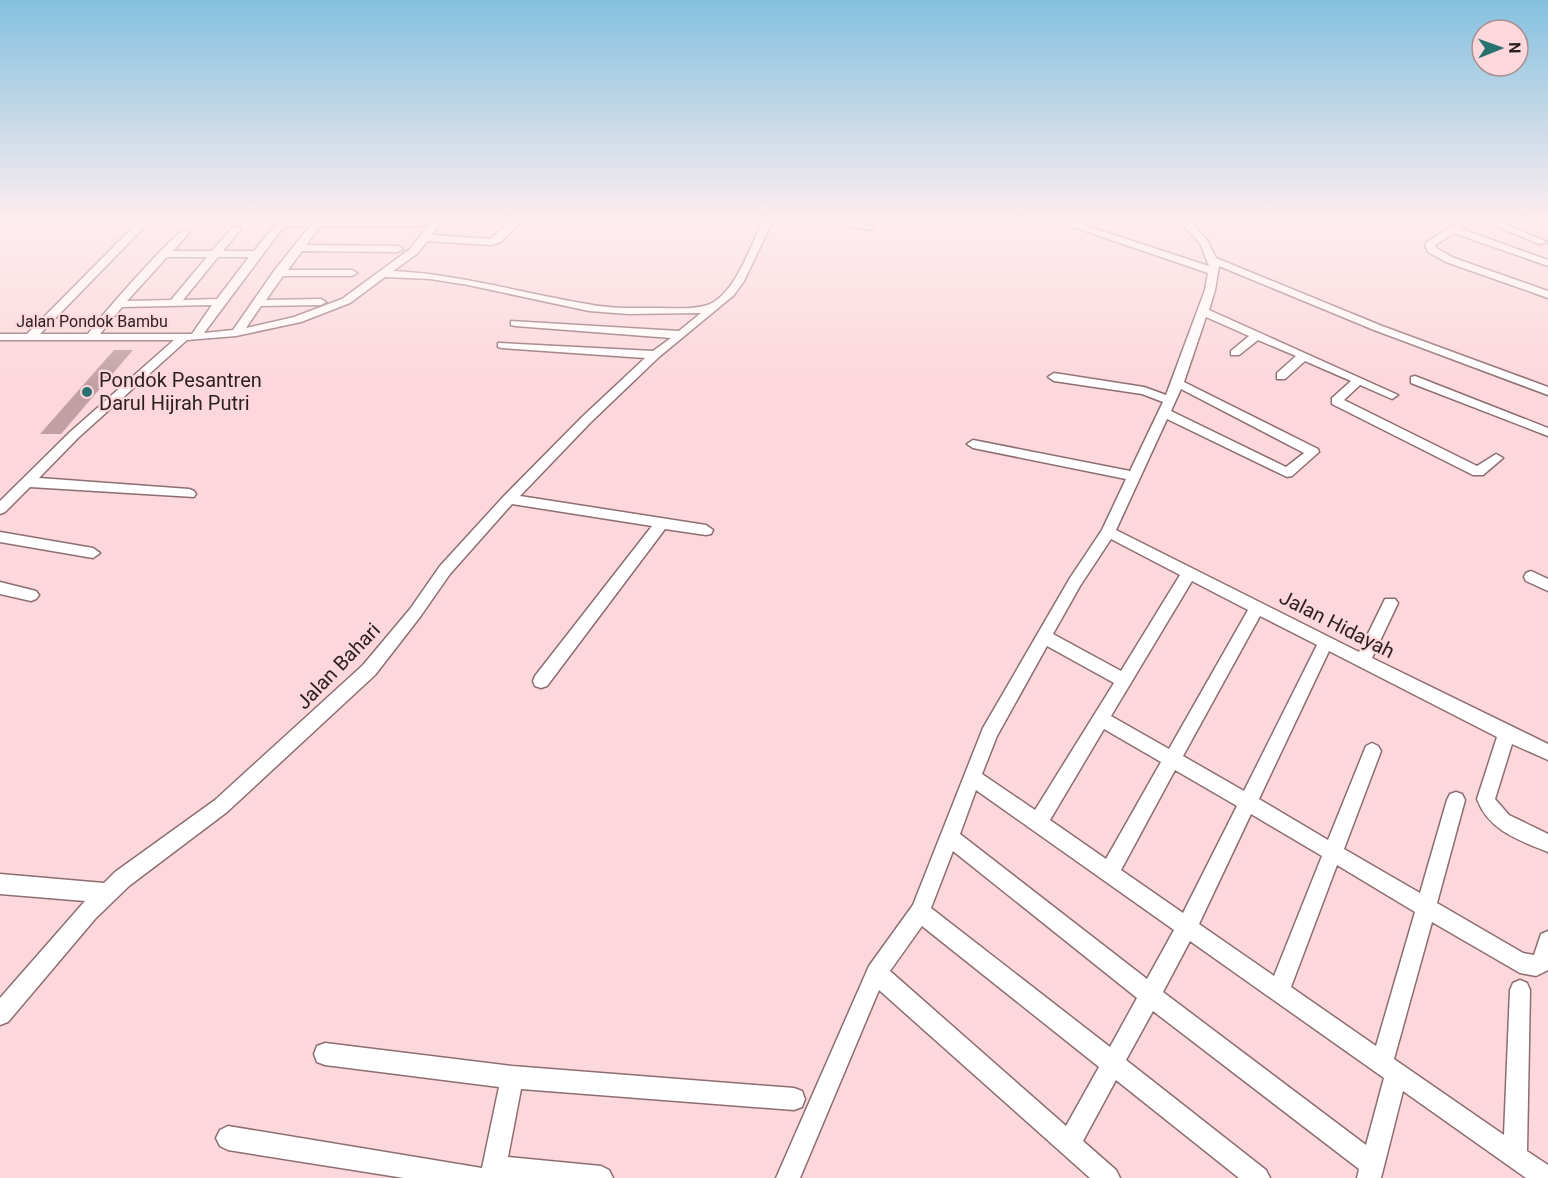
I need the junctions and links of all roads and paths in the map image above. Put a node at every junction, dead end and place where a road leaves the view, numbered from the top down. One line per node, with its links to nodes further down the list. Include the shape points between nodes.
1 (91, 275): 26 (street)
2 (145, 275): 17 (street)
3 (196, 275): 15 (street)
4 (241, 275): 13 (street)
5 (278, 275): 16 (street)
6 (381, 275): 22 (street, Jalan Pondok Bambu, via 327,310)
7 (405, 275): 18 (street, via 487,285 596,309 684,312)
8 (742, 275): 18 (street, Jalan Bahari, via 726,298)
9 (1212, 275): 19 (street)
10 (1239, 275): 39 (street)
11 (1492, 275): 12 (street)
12 (1548, 295)
13 (221, 302): 15 (street); 28 (street)
14 (321, 302): 16 (street)
15 (174, 303): 17 (street)
16 (257, 303): 22 (street)
17 (118, 304): 27 (street)
18 (715, 306): 23 (street, Jalan Bahari)
19 (1203, 311): 24 (street); 38 (street)
20 (515, 323): 21 (street)
21 (548, 327): 23 (street); 30 (street)
22 (236, 333): 28 (street, Jalan Pondok Bambu)
23 (682, 335): 32 (street, Jalan Bahari)
24 (1257, 335): 31 (street); 33 (street)
25 (0, 337): 26 (street, Jalan Pondok Bambu)
26 (28, 338): 27 (street, Jalan Pondok Bambu)
27 (91, 338): 28 (street, Jalan Pondok Bambu)
28 (189, 338): 46 (street, via 74,435)
29 (502, 345): 30 (street)
30 (542, 348): 32 (street)
31 (1235, 353)
32 (655, 356): 48 (street, Jalan Bahari)
33 (1303, 356): 34 (street); 37 (street)
34 (1281, 376)
35 (1054, 377): 41 (street, via 1144,391)
36 (1415, 380): 42 (street)
37 (1359, 381): 40 (street); 44 (street, via 1336,401 1478,472)
38 (1178, 383): 41 (street); 41 (street, via 1313,453 1287,472)
39 (1548, 391)
40 (1392, 395)
41 (1167, 406): 45 (street)
42 (1547, 430)
43 (973, 444): 45 (street)
44 (1496, 458)
45 (1134, 476): 52 (street)
46 (28, 482): 47 (street); 49 (street)
47 (189, 494)
48 (509, 499): 50 (street); 81 (street, Jalan Bahari, via 445,570 369,670 221,806)
49 (0, 509)
50 (662, 523): 51 (street); 65 (street)
51 (706, 530)
52 (1108, 532): 55 (street, Jalan Hidayah); 62 (street)
53 (0, 537): 54 (street)
54 (93, 553)
55 (1189, 573): 61 (street, Jalan Hidayah); 66 (street)
56 (1531, 577): 57 (street)
57 (1548, 585)
58 (0, 588): 59 (street)
59 (31, 595)
60 (1390, 603): 64 (street)
61 (1257, 608): 63 (street, Jalan Hidayah); 71 (street)
62 (1044, 637): 66 (street); 72 (street, via 989,734)
63 (1326, 642): 64 (street, Jalan Hidayah); 74 (street)
64 (1364, 661): 68 (street, Jalan Hidayah)
65 (541, 681)
66 (1124, 681): 67 (street)
67 (1101, 719): 71 (street); 75 (street)
68 (1507, 734): 70 (street, Jalan Hidayah); 77 (street, via 1487,805 1507,824)
69 (1372, 751): 78 (street)
70 (1548, 752)
71 (1172, 758): 74 (street); 79 (street)
72 (971, 776): 75 (street); 76 (street)
73 (1456, 800): 82 (street)
74 (1249, 803): 78 (street); 84 (street)
75 (1038, 823): 79 (street)
76 (948, 836): 83 (street); 89 (street)
77 (1548, 843)
78 (1333, 852): 82 (street); 88 (street)
79 (1109, 873): 84 (street)
80 (0, 884): 81 (street)
81 (108, 893): 90 (street, Jalan Bahari)
82 (1426, 907): 85 (street, via 1529,966 1543,961); 93 (street)
83 (920, 912): 86 (street); 92 (street)
84 (1187, 927): 88 (street); 89 (street)
85 (1548, 941)
86 (876, 973): 97 (street); 102 (street)
87 (1520, 990): 98 (street)
88 (1279, 992): 93 (street)
89 (1150, 995): 92 (street); 99 (street)
90 (0, 1014)
91 (325, 1054): 94 (street)
92 (1113, 1064): 97 (street); 104 (street)
93 (1389, 1068): 98 (street); 99 (street)
94 (512, 1077): 95 (street); 100 (street)
95 (794, 1099)
96 (228, 1138): 100 (street)
97 (1069, 1144): 103 (street)
98 (1515, 1156): 105 (street)
99 (1373, 1173)
100 (488, 1175): 101 (street)
101 (601, 1178)
102 (788, 1178)
103 (1108, 1178)
104 (1258, 1178)
105 (1546, 1178)

